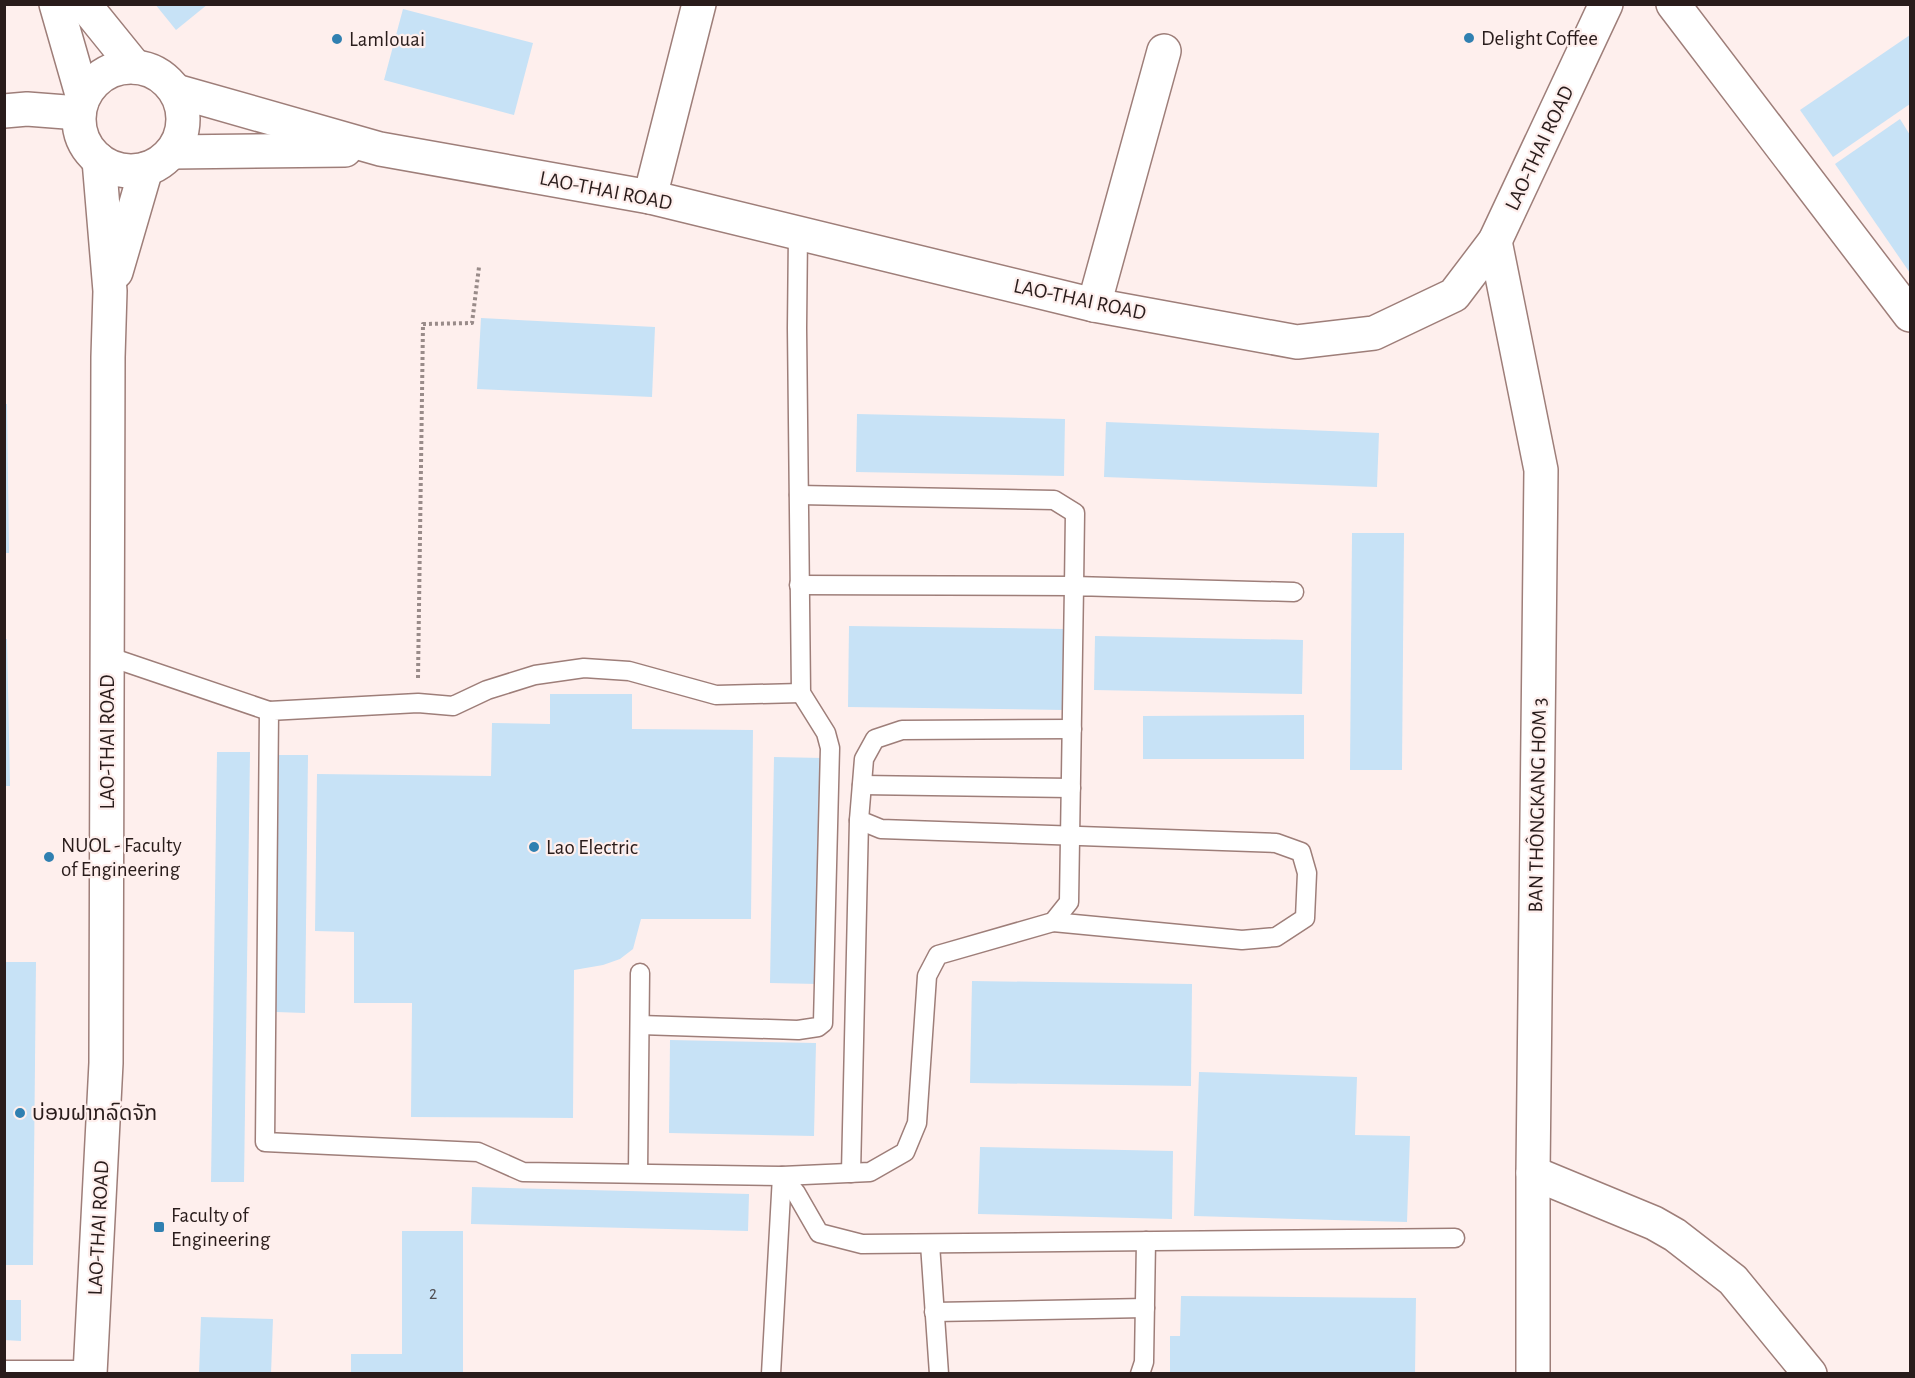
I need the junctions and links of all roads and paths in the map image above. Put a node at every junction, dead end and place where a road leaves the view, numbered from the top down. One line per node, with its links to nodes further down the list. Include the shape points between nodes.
1 (56, 4): 9 (street)
2 (84, 4): 7 (street)
3 (699, 4): 14 (street)
4 (1606, 4): 16 (street, LAO-THAI ROAD)
5 (1673, 4): 20 (street)
6 (1164, 51): 19 (street)
7 (135, 67): 8 (street, via 165,79); 9 (street, via 118,68 103,75 91,85)
8 (176, 91): 11 (street, LAO-THAI ROAD); 13 (street, via 182,106 180,139)
9 (81, 106): 10 (street); 12 (street, via 80,131)
10 (4, 111)
11 (380, 149): 13 (street, LAO-THAI ROAD); 14 (street, LAO-THAI ROAD)
12 (99, 160): 13 (street, via 130,171); 18 (street, LAO-THAI ROAD)
13 (159, 160): 18 (street, LAO-THAI ROAD)
14 (650, 197): 15 (street, LAO-THAI ROAD)
15 (798, 233): 19 (street, LAO-THAI ROAD); 21 (lane)
16 (1495, 241): 19 (street, LAO-THAI ROAD, via 1454,296 1374,333 1297,342); 39 (street, BAN THÔNGKANG HOM 3, via 1541,470)
17 (479, 267): 27 (path, via 472,323 423,324)
18 (110, 291): 25 (street, LAO-THAI ROAD)
19 (1094, 305)
20 (1911, 315)
21 (799, 495): 22 (lane); 23 (lane, via 1054,500 1075,513)
22 (799, 585): 23 (lane); 26 (lane)
23 (1074, 586): 24 (lane); 29 (lane)
24 (1294, 592)
25 (107, 656): 28 (lane); 47 (street, LAO-THAI ROAD, via 106,1064)
26 (801, 693): 27 (lane, via 716,695 629,671 584,668 535,675 453,706); 36 (lane, via 826,733 830,748 823,1023 798,1030)
27 (418, 703): 28 (lane)
28 (269, 711): 37 (lane, via 265,1142 478,1152 523,1172)
29 (1072, 729): 30 (lane, via 902,730 875,739 864,759); 31 (lane)
30 (862, 784): 31 (lane); 32 (lane)
31 (1071, 788): 33 (lane)
32 (859, 820): 33 (lane, via 881,829); 38 (lane)
33 (1070, 837): 34 (lane, via 1070,902); 34 (lane, via 1276,843 1301,852 1307,873 1305,918 1276,937 1242,939)
34 (1053, 922): 38 (lane, via 938,955 927,976 917,1123 905,1152 870,1172)
35 (640, 973): 36 (lane)
36 (640, 1025): 37 (lane)
37 (638, 1173): 40 (lane)
38 (851, 1173): 40 (lane)
39 (1533, 1173): 51 (street, BAN THÔNGKANG HOM 3); 52 (street, via 1675,1235 1733,1280)
40 (782, 1176): 43 (lane, via 819,1233 862,1244); 48 (lane)
41 (1455, 1238): 42 (lane)
42 (1146, 1241): 43 (lane); 44 (lane)
43 (930, 1244): 45 (lane)
44 (1145, 1308): 45 (lane); 50 (lane, via 1144,1362)
45 (934, 1312): 49 (lane)
46 (4, 1370): 47 (lane)
47 (90, 1372)
48 (771, 1374)
49 (939, 1374)
50 (1140, 1374)
51 (1533, 1374)
52 (1810, 1374)

